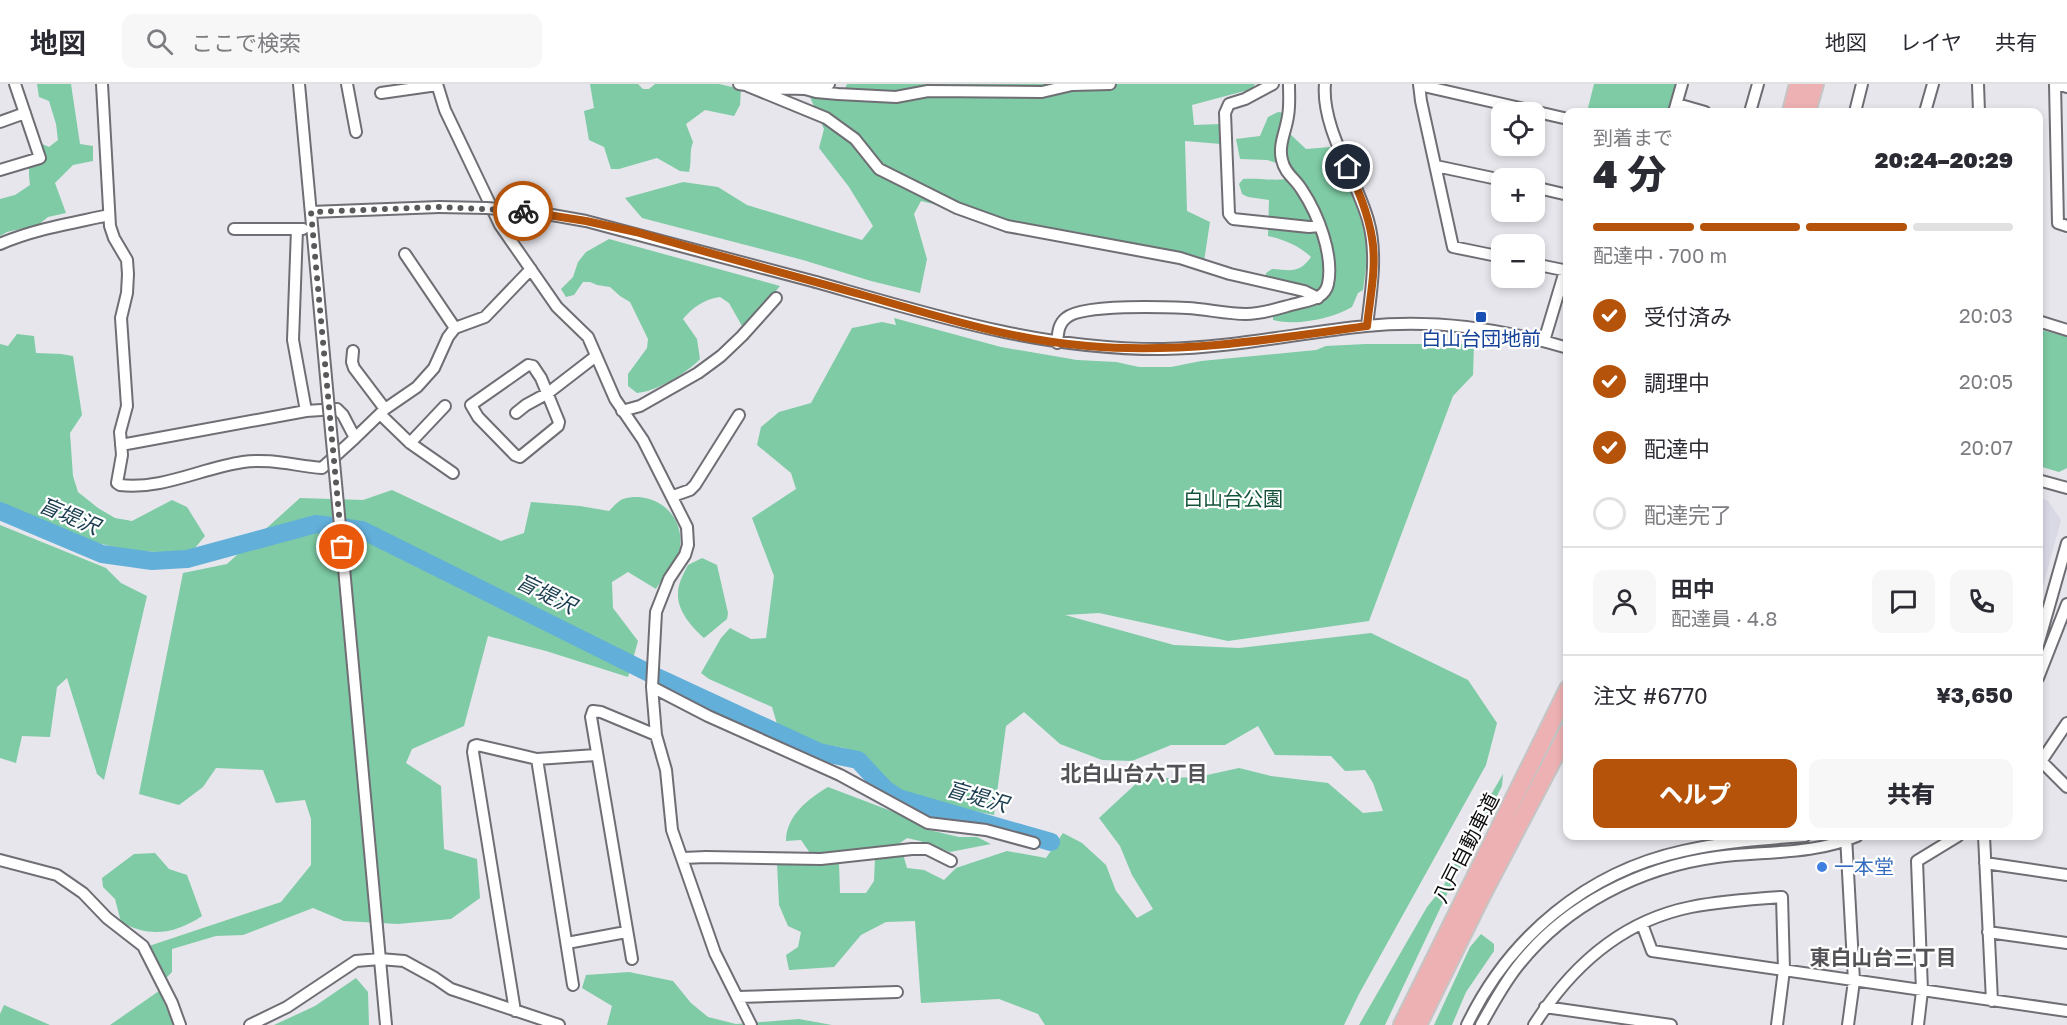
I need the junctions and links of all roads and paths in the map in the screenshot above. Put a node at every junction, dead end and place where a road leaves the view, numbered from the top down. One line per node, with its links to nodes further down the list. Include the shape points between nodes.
1 (15, 84): 33 (street)
2 (102, 84): 43 (street)
3 (299, 84): 42 (street)
4 (347, 84): 36 (street)
5 (437, 84): 25 (street); 53 (street, via 445,110 500,225)
6 (829, 84): 23 (street)
7 (1110, 84): 24 (street, via 1072,85 1042,92 928,91 896,96)
8 (1273, 84): 44 (street, via 1229,104 1225,113 1229,214 1233,219)
9 (1289, 84): 44 (street, via 1281,159 1286,173 1304,192)
10 (1325, 84): 59 (street, via 1329,124 1361,199 1373,240)
11 (1682, 84): 26 (street)
12 (1758, 84): 27 (street)
13 (1798, 84): 28 (highway)
14 (1815, 84): 29 (highway)
15 (1862, 84): 30 (street)
16 (1933, 84): 31 (street)
17 (1978, 84): 32 (street)
18 (2056, 84): 22 (street); 45 (street, via 2058,223)
19 (744, 85): 21 (street); 57 (street, via 826,118 855,139 879,169 957,208 1007,226 1180,258)
20 (1419, 85): 34 (street); 37 (street)
21 (766, 86): 23 (street)
22 (2067, 87)
23 (805, 89): 24 (street)
24 (839, 89)
25 (381, 93)
26 (1675, 108)
27 (1751, 108)
28 (1792, 108)
29 (1808, 108)
30 (1856, 108)
31 (1926, 108)
32 (1979, 108)
33 (25, 113): 35 (street); 38 (street, via 40,158)
34 (1563, 118)
35 (0, 122)
36 (356, 132)
37 (1436, 166): 39 (street); 51 (street, via 1453,247)
38 (0, 170)
39 (1491, 178)
40 (1545, 190): 41 (street)
41 (1563, 194)
42 (311, 212): 46 (street); 63 (street, bridge, via 439,207 535,212 586,221 947,319)
43 (109, 214): 49 (street); 76 (street, via 114,238 127,260 128,274 122,318 128,394 120,432)
44 (1319, 226): 57 (street, via 1330,267 1328,287)
45 (2067, 226)
46 (312, 229): 48 (street); 111 (street, bridge)
47 (234, 230): 48 (street)
48 (297, 230): 69 (street, via 293,340)
49 (0, 244)
50 (405, 255): 60 (street)
51 (1491, 255)
52 (1545, 266): 54 (street)
53 (531, 269): 60 (street, via 485,317); 66 (street, via 557,307 588,338)
54 (1563, 270)
55 (1563, 281): 62 (street)
56 (776, 298): 70 (street, via 742,336 698,373 640,406)
57 (1318, 298): 63 (street, via 1247,314 1144,307 1074,313 1059,326)
58 (2043, 323): 61 (street)
59 (1367, 326): 62 (street, via 1439,325); 63 (street, via 1192,347)
60 (455, 328): 71 (street, via 434,368 417,387)
61 (2067, 330)
62 (1544, 341): 64 (street)
63 (1057, 343)
64 (1563, 347)
65 (352, 351): 71 (street, via 354,368)
66 (596, 356): 67 (street); 70 (street)
67 (548, 393): 67 (street, via 558,426 520,457 478,417 471,405 528,365 533,366); 72 (street)
68 (445, 406): 75 (street)
69 (306, 411): 74 (street, via 337,409); 76 (street)
70 (622, 411): 80 (street, via 643,440)
71 (382, 412): 74 (street); 75 (street)
72 (516, 413)
73 (739, 415): 80 (street, via 695,485)
74 (355, 438): 76 (street, via 322,468 259,460 142,486 117,483)
75 (410, 443): 77 (street)
76 (122, 445)
77 (453, 473)
78 (2043, 481): 79 (street)
79 (2067, 488)
80 (673, 496): 85 (street, via 687,527 688,545 656,612)
81 (2067, 543): 83 (street)
82 (2067, 604): 84 (street)
83 (2043, 627)
84 (2043, 665)
85 (652, 687): 88 (street); 100 (street, via 840,775 928,823 986,830)
86 (1563, 699): 128 (highway, 八戸自動車道)
87 (2067, 723): 92 (street)
88 (656, 735): 90 (street, via 593,711); 101 (street, via 666,770 672,830)
89 (1563, 741): 129 (highway, 八戸自動車道)
90 (596, 755): 91 (street); 107 (street)
91 (537, 759): 109 (street); 121 (street, via 477,745 473,752)
92 (2043, 759)
93 (2043, 767): 94 (street)
94 (2067, 787)
95 (1725, 840): 130 (street, via 1641,863 1599,881 1562,906 1512,952)
96 (1839, 840): 131 (street, via 1810,848 1674,865 1596,897 1543,938 1524,959)
97 (1850, 840): 114 (street)
98 (1951, 840): 116 (street, via 1917,861)
99 (1984, 840): 104 (street)
100 (1034, 843)
101 (683, 858): 103 (street, via 821,859 927,849); 118 (street, via 712,945)
102 (0, 860): 123 (street, via 57,875 142,946)
103 (951, 861)
104 (1985, 863): 105 (street); 108 (street)
105 (2067, 875)
106 (1642, 924): 113 (street, via 1652,951); 113 (street, via 1690,907 1782,897); 120 (street, via 1582,964)
107 (626, 932): 109 (street); 112 (street)
108 (1988, 932): 110 (street); 119 (street)
109 (567, 943): 115 (street)
110 (2067, 943)
111 (380, 958): 121 (street, via 404,961 451,989); 124 (street, via 356,961 287,1007); 125 (street)
112 (632, 959)
113 (1785, 970): 114 (street); 134 (street)
114 (1854, 981): 116 (street); 135 (street)
115 (573, 985)
116 (1922, 991): 119 (street); 136 (street)
117 (897, 992): 118 (street)
118 (738, 997): 127 (street)
119 (1992, 1001): 122 (street)
120 (1545, 1007): 132 (street); 133 (street)
121 (515, 1011): 126 (street)
122 (2067, 1011)
123 (180, 1025)
124 (250, 1025)
125 (386, 1025)
126 (559, 1025)
127 (751, 1025)
128 (1402, 1025)
129 (1418, 1025)
130 (1467, 1025)
131 (1481, 1025)
132 (1534, 1025)
133 (1671, 1025)
134 (1777, 1025)
135 (1848, 1025)
136 (1918, 1025)

